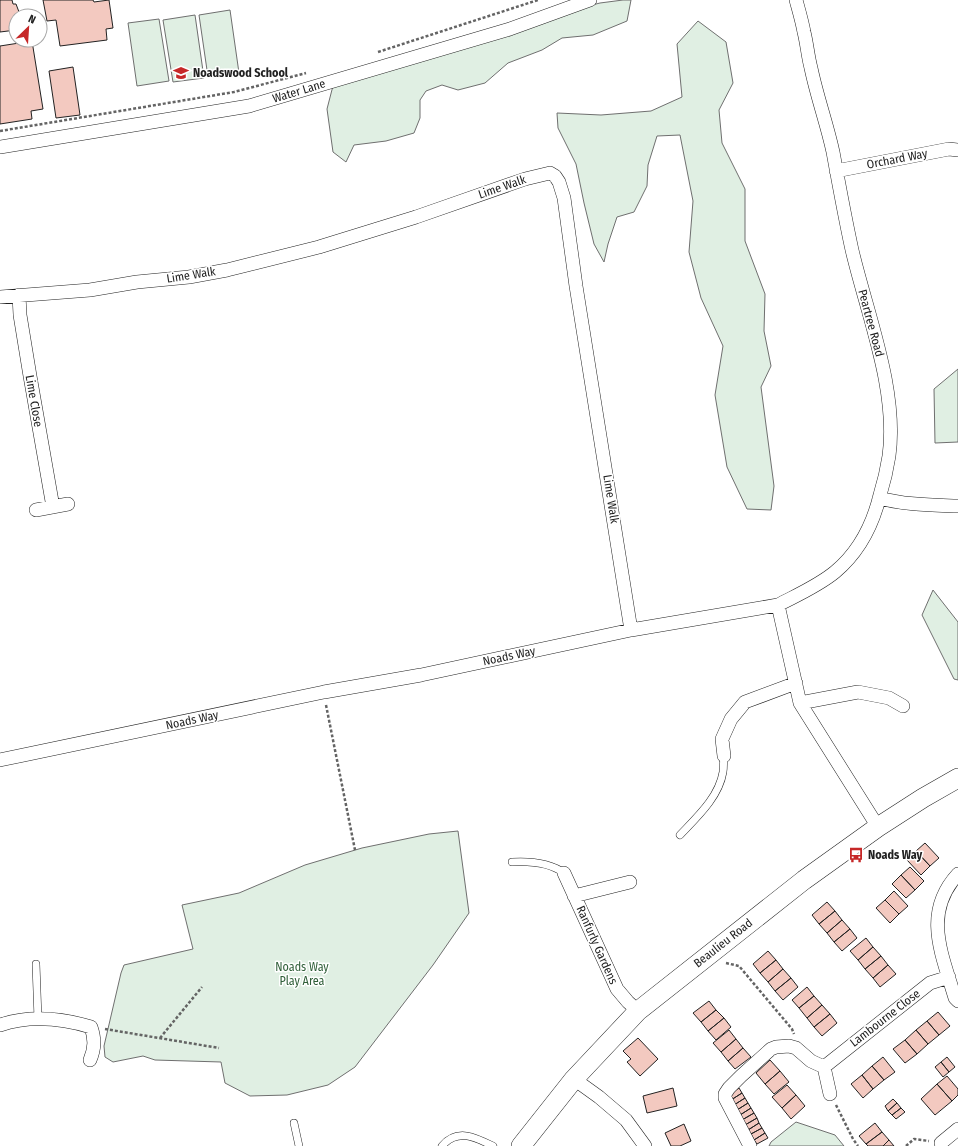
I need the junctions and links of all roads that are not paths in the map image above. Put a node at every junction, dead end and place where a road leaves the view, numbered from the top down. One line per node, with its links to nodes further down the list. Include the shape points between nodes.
1 (590, 0): 3 (street, Water Lane, via 510,29 249,106)
2 (796, 0): 5 (street, Peartree Road)
3 (0, 147)
4 (958, 150): 5 (street, Orchard Way, via 949,149)
5 (836, 171): 8 (street, Peartree Road, via 852,251 880,354 888,394 889,455)
6 (19, 295): 7 (street, Lime Walk); 11 (street, Lime Close, via 20,315); 14 (street, Lime Walk, via 90,290 188,277 283,257 550,173 555,176 564,198)
7 (0, 297)
8 (879, 498): 10 (street, via 924,505); 13 (street, Peartree Road, via 875,515 846,561 822,581)
9 (68, 504): 11 (street)
10 (958, 506)
11 (53, 507): 12 (street)
12 (36, 510)
13 (778, 605): 14 (street, Noads Way); 15 (street)
14 (631, 630): 19 (street, Noads Way)
15 (796, 683): 16 (street); 18 (street, via 745,702 731,719 722,739)
16 (800, 703): 17 (street, via 858,692 889,698); 21 (street)
17 (903, 706)
18 (724, 756): 22 (lane, via 723,772 715,793)
19 (0, 760)
20 (958, 778): 21 (street, Beaulieu Road)
21 (878, 827): 31 (street, Beaulieu Road, via 804,880)
22 (680, 835)
23 (512, 862): 24 (lane, via 542,864 555,867)
24 (564, 873): 27 (street, Ranfurly Gardens)
25 (958, 874): 29 (street, via 949,884 939,907 939,947)
26 (630, 882): 27 (street, Ranfurly Gardens)
27 (574, 896): 31 (street, Ranfurly Gardens, via 616,989)
28 (36, 964): 32 (lane)
29 (949, 977): 30 (street); 35 (street, Lambourne Close, via 930,983)
30 (958, 1001)
31 (638, 1011): 36 (street, Beaulieu Road)
32 (38, 1019): 33 (street); 34 (street, via 56,1019 91,1027 94,1049)
33 (0, 1025)
34 (90, 1060)
35 (824, 1066): 37 (street); 46 (street, via 811,1061 796,1048 782,1046 771,1049 729,1088 725,1098)
36 (574, 1079): 44 (street, Beaulieu Road); 45 (street, via 626,1120)
37 (830, 1094)
38 (294, 1123): 41 (lane)
39 (958, 1129): 40 (street)
40 (941, 1143)
41 (299, 1146)
42 (442, 1146): 43 (lane, via 447,1139 465,1136)
43 (493, 1146)
44 (520, 1146)
45 (645, 1146)
46 (750, 1146)

